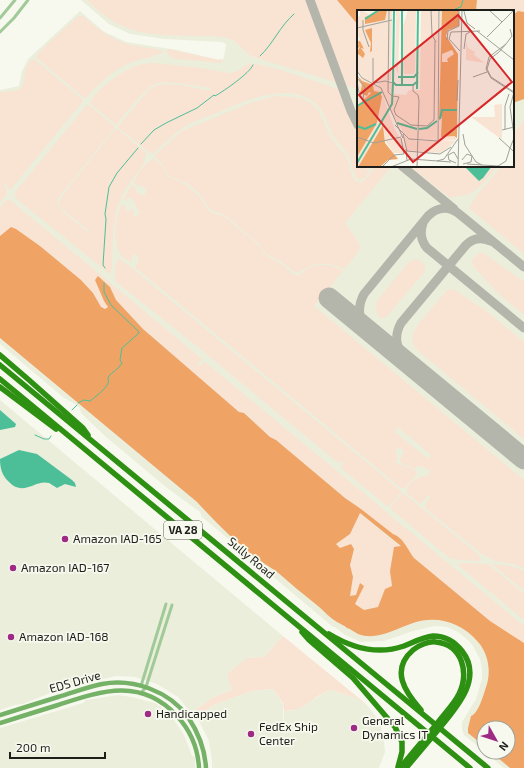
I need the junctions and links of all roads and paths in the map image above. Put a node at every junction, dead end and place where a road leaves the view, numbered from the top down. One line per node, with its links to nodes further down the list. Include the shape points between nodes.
1 (15, 0): 3 (street)
2 (28, 0): 4 (street)
3 (0, 18)
4 (0, 32)
5 (0, 355): 10 (highway, via 83,428)
6 (0, 365): 10 (highway, Sully Road / VA 28)
7 (0, 378): 9 (highway, Sully Road / VA 28)
8 (0, 387): 9 (highway)
9 (76, 442): 13 (highway, Sully Road / VA 28)
10 (98, 446): 14 (highway, Sully Road / VA 28)
11 (166, 604): 15 (street)
12 (172, 605): 16 (street)
13 (290, 619): 25 (highway, via 309,640 352,678 395,727 402,742); 27 (highway, Sully Road / VA 28)
14 (312, 623): 19 (highway, via 347,643 374,650 390,650 434,636 452,641 465,655 469,664 469,684 464,696); 21 (highway, Sully Road / VA 28)
15 (141, 685): 16 (street, EDS Drive); 17 (street); 18 (street, EDS Drive, via 102,684)
16 (146, 687): 17 (street); 24 (street, EDS Drive, via 163,695 183,710 199,737)
17 (141, 694): 20 (street, EDS Drive, via 126,690 105,691); 23 (street, EDS Drive, via 162,703 181,720 192,739)
18 (0, 715)
19 (444, 719): 21 (highway, via 459,694 464,670 457,653 448,646 436,642 428,643 416,647 405,660 402,678 408,695); 22 (highway)
20 (0, 723)
21 (432, 723): 28 (highway, Sully Road / VA 28)
22 (418, 750): 25 (highway); 26 (highway)
23 (199, 768)
24 (206, 768)
25 (398, 768)
26 (406, 768)
27 (470, 768)
28 (488, 768)

